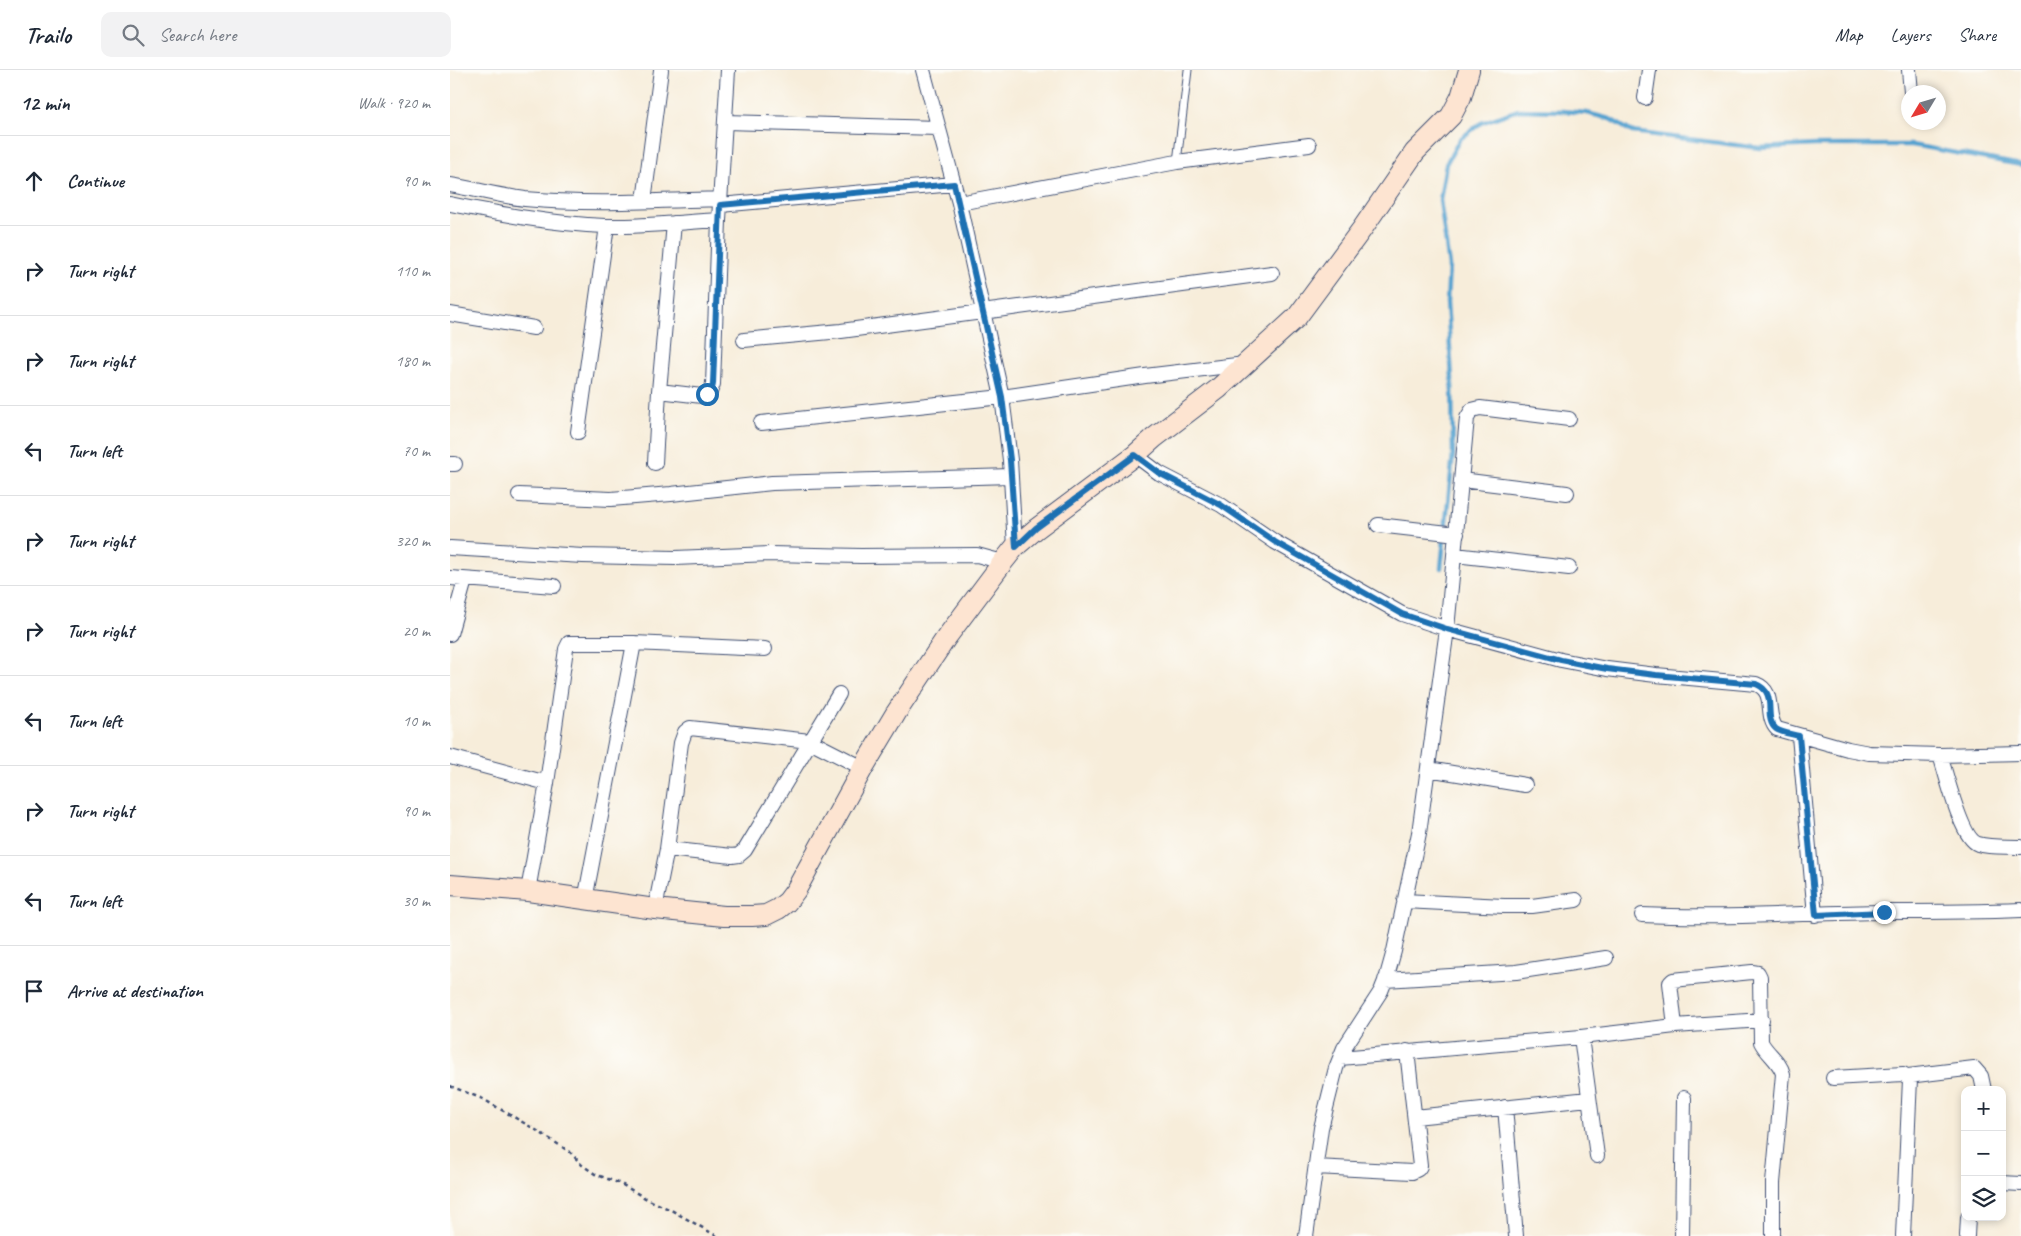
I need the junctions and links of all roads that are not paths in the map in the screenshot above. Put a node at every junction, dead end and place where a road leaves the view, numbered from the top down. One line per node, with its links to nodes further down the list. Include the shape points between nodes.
1 (661, 70): 16 (street)
2 (728, 70): 10 (street)
3 (923, 70): 11 (street)
4 (1188, 70): 13 (lane)
5 (1469, 70): 28 (street, via 1451,116 1406,163 1308,304)
6 (1649, 70): 9 (street)
7 (1909, 70): 8 (street)
8 (1910, 85)
9 (1646, 98)
10 (725, 122): 11 (street); 17 (street)
11 (938, 128): 14 (street)
12 (1309, 145): 13 (street)
13 (1177, 162): 18 (street)
14 (954, 184): 17 (street); 18 (street)
15 (450, 185): 16 (street, via 522,199)
16 (644, 201): 17 (street)
17 (720, 202): 20 (street)
18 (959, 203): 24 (street)
19 (450, 204): 22 (street, via 519,217)
20 (719, 220): 21 (street); 29 (street, via 712,389 702,396)
21 (674, 223): 22 (street); 29 (street)
22 (607, 226): 33 (street)
23 (1272, 273): 24 (street)
24 (982, 312): 27 (street); 30 (street)
25 (450, 314): 26 (street)
26 (534, 328)
27 (744, 340)
28 (1245, 364): 30 (street); 34 (street)
29 (659, 391): 35 (street)
30 (1002, 397): 32 (street); 36 (street)
31 (1569, 419): 37 (street, via 1474,409 1467,418)
32 (762, 423)
33 (578, 432)
34 (1135, 455): 43 (street, via 1036,528); 49 (street, via 1159,473 1221,505 1275,542 1357,590 1402,614)
35 (655, 463)
36 (1011, 476): 39 (street, via 772,482 611,498); 43 (street)
37 (1461, 480): 38 (street); 41 (street)
38 (1567, 493)
39 (519, 495)
40 (1378, 525): 41 (street)
41 (1449, 533): 44 (street)
42 (450, 548): 43 (street, via 675,558 770,554)
43 (1009, 554): 59 (street, via 927,665)
44 (1455, 556): 45 (street); 49 (street)
45 (1569, 568)
46 (450, 578): 47 (street)
47 (466, 580): 48 (street); 50 (street)
48 (554, 586)
49 (1447, 629): 54 (street, via 1607,669 1756,684 1762,686 1768,695 1774,726); 60 (street)
50 (450, 634)
51 (634, 643): 52 (street); 61 (street, via 573,642 568,645); 67 (street)
52 (765, 649)
53 (839, 694): 55 (street)
54 (1799, 736): 57 (street, via 1869,753); 73 (street)
55 (810, 741): 59 (street); 64 (street, via 740,855); 64 (street, via 690,728 681,743)
56 (2021, 753): 57 (street)
57 (1940, 755): 63 (street, via 1970,839 1978,844)
58 (450, 757): 61 (street)
59 (863, 768): 70 (street, via 796,890 778,909 766,915 724,916)
60 (1428, 769): 62 (street); 69 (street)
61 (547, 783): 66 (street)
62 (1525, 786)
63 (2021, 847)
64 (667, 849): 70 (street)
65 (450, 885): 66 (street)
66 (528, 891): 67 (street)
67 (585, 900): 70 (street)
68 (1576, 900): 69 (street, via 1532,906)
69 (1404, 901): 75 (street)
70 (655, 909)
71 (2021, 910): 73 (street)
72 (1642, 915): 73 (street)
73 (1816, 915)
74 (1606, 958): 75 (street, via 1516,972)
75 (1385, 980): 80 (street)
76 (1762, 1020): 77 (street); 77 (street, via 1761,979 1758,973 1752,972 1672,980); 96 (street, via 1761,1042 1782,1068 1783,1074 1773,1183)
77 (1675, 1026): 78 (street)
78 (1581, 1037): 79 (street); 85 (street)
79 (1407, 1051): 80 (street); 87 (street)
80 (1340, 1058): 89 (street, via 1327,1100)
81 (1908, 1076): 82 (street); 83 (street, via 1974,1068 1981,1076); 97 (street)
82 (1833, 1078)
83 (1983, 1086)
84 (1684, 1098): 95 (street)
85 (1589, 1099): 86 (street); 88 (street)
86 (1504, 1107): 87 (street); 94 (street)
87 (1414, 1117): 89 (street, via 1420,1166 1416,1171)
88 (1597, 1156)
89 (1316, 1167): 93 (street)
90 (2006, 1183): 91 (street)
91 (2021, 1184)
92 (1968, 1221): 98 (street)
93 (1306, 1236)
94 (1516, 1236)
95 (1682, 1236)
96 (1773, 1236)
97 (1903, 1236)
98 (1967, 1236)

